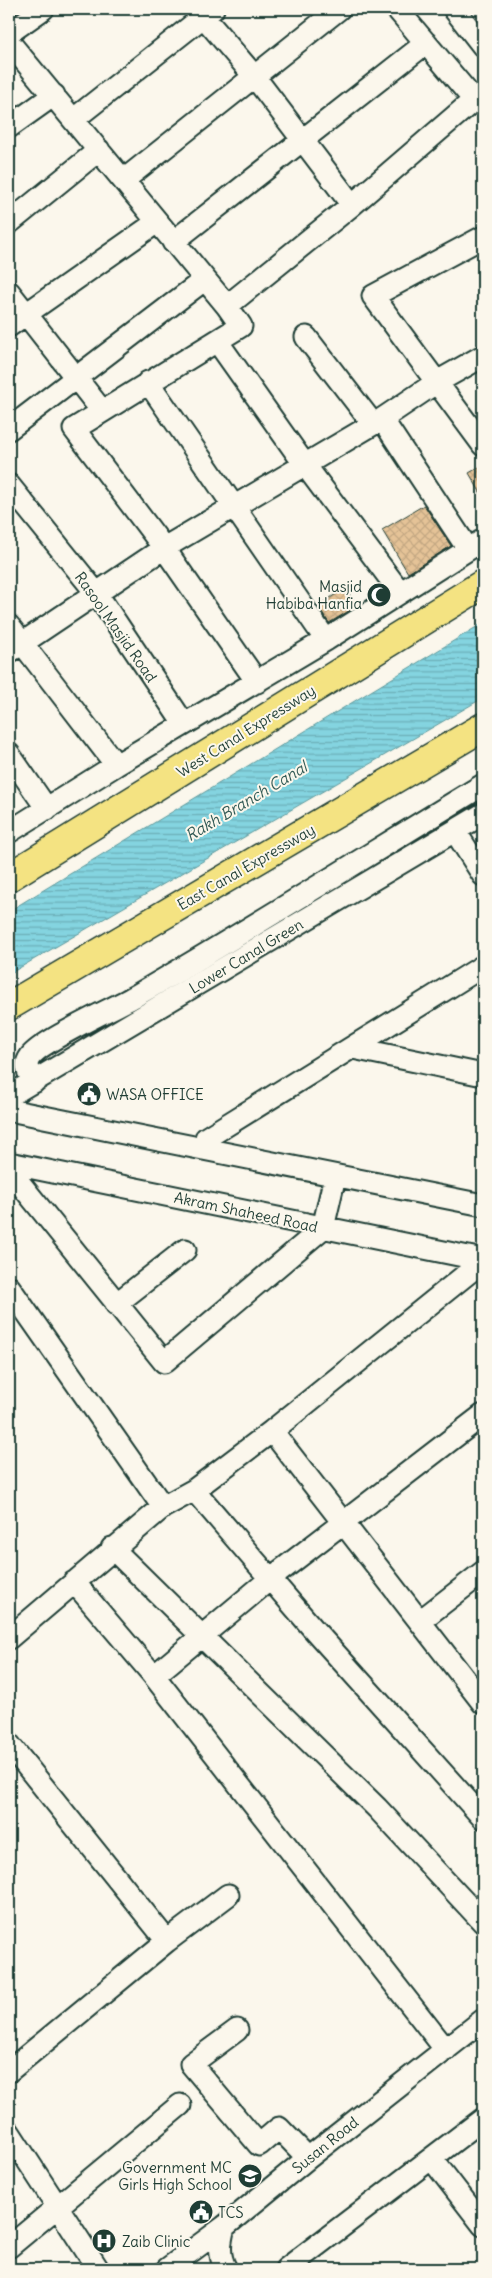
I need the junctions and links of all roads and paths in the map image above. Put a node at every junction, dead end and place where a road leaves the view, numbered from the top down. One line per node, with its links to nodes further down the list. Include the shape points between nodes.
1 (44, 9): 6 (street)
2 (339, 9): 10 (street)
3 (397, 9): 8 (street)
4 (454, 9): 9 (street)
5 (204, 11): 10 (street); 12 (street)
6 (9, 33)
7 (9, 42): 11 (street)
8 (426, 42): 14 (street); 17 (street, via 474,100)
9 (483, 46)
10 (254, 76): 14 (street); 16 (street)
11 (54, 95): 12 (street); 13 (street)
12 (74, 119): 15 (street)
13 (9, 127)
14 (304, 139): 17 (street); 21 (street)
15 (99, 150): 16 (street); 19 (street)
16 (124, 180): 18 (street)
17 (352, 205): 24 (street)
18 (157, 222): 21 (street); 25 (street)
19 (9, 223)
20 (483, 237): 31 (street, via 373,296)
21 (173, 242): 22 (street)
22 (204, 280): 24 (street); 29 (street)
23 (9, 292): 25 (street)
24 (227, 306): 27 (street, via 241,326)
25 (17, 320): 29 (street)
26 (306, 337): 33 (street)
27 (217, 341): 30 (street); 36 (street)
28 (483, 356): 31 (street)
29 (76, 378): 32 (street); 34 (street)
30 (148, 382): 32 (street); 38 (street)
31 (437, 382): 33 (street); 35 (street)
32 (102, 411): 40 (street, via 74,428)
33 (377, 421): 36 (street); 39 (street)
34 (9, 429)
35 (483, 445)
36 (304, 465): 38 (street); 42 (street)
37 (9, 485): 43 (street, Rasool Masjid Road)
38 (235, 507): 40 (street); 45 (street)
39 (476, 545): 42 (street)
40 (164, 548): 43 (street); 47 (street)
41 (483, 584): 58 (main road, West Canal Expressway)
42 (400, 592): 45 (street)
43 (97, 594): 46 (street); 48 (street, Rasool Masjid Road)
44 (9, 626): 46 (street)
45 (326, 640): 47 (street)
46 (15, 648): 51 (street)
47 (257, 682): 48 (street)
48 (184, 724): 51 (street)
49 (483, 727): 60 (main road, East Canal Expressway)
50 (9, 754): 53 (street)
51 (116, 765): 53 (street)
52 (483, 785): 63 (street, via 137,995 55,1039 30,1056 29,1075)
53 (47, 809): 56 (street)
54 (483, 814): 55 (street, Lower Canal Green)
55 (456, 831): 57 (street); 63 (street, Lower Canal Green)
56 (9, 832)
57 (483, 875)
58 (9, 877)
59 (483, 966): 61 (street)
60 (13, 1004)
61 (353, 1048): 62 (street); 66 (street, via 206,1138)
62 (483, 1075)
63 (34, 1082): 64 (street, Lower Canal Green)
64 (9, 1096)
65 (9, 1110): 66 (street)
66 (203, 1149): 68 (street)
67 (11, 1164): 70 (street, Akram Shaheed Road); 74 (street, via 14,1176)
68 (335, 1176): 69 (street); 70 (street)
69 (483, 1204)
70 (323, 1228): 72 (street, Akram Shaheed Road); 74 (street, via 164,1362)
71 (185, 1250): 74 (street)
72 (483, 1261): 76 (street)
73 (9, 1287): 78 (street)
74 (116, 1304)
75 (483, 1415): 79 (street)
76 (272, 1431): 77 (street); 79 (street)
77 (194, 1490): 78 (street); 82 (street)
78 (163, 1507): 80 (street)
79 (344, 1524): 82 (street); 84 (street)
80 (112, 1548): 83 (street); 85 (street)
81 (483, 1572): 84 (street)
82 (270, 1579): 85 (street); 90 (street)
83 (74, 1582): 86 (street); 87 (street)
84 (420, 1622): 88 (street)
85 (201, 1635): 87 (street); 92 (street, via 377,1808)
86 (9, 1638)
87 (154, 1676): 96 (street)
88 (483, 1703)
89 (9, 1744): 93 (street)
90 (483, 1818)
91 (228, 1895): 93 (street)
92 (483, 1922)
93 (167, 1941): 97 (street)
94 (483, 2020): 96 (street, Susan Road)
95 (237, 2030): 101 (street, via 191,2064 259,2145 279,2128)
96 (446, 2050): 101 (street, Susan Road)
97 (9, 2070)
98 (180, 2105): 103 (street)
99 (483, 2119): 102 (street)
100 (9, 2132): 103 (street)
101 (308, 2158): 105 (street, Susan Road)
102 (432, 2159): 104 (street); 110 (street)
103 (57, 2206): 106 (street); 107 (street)
104 (483, 2225)
105 (224, 2227): 108 (street, Susan Road); 109 (street, via 220,2254)
106 (9, 2247)
107 (98, 2269)
108 (167, 2269)
109 (226, 2269)
110 (286, 2269)

